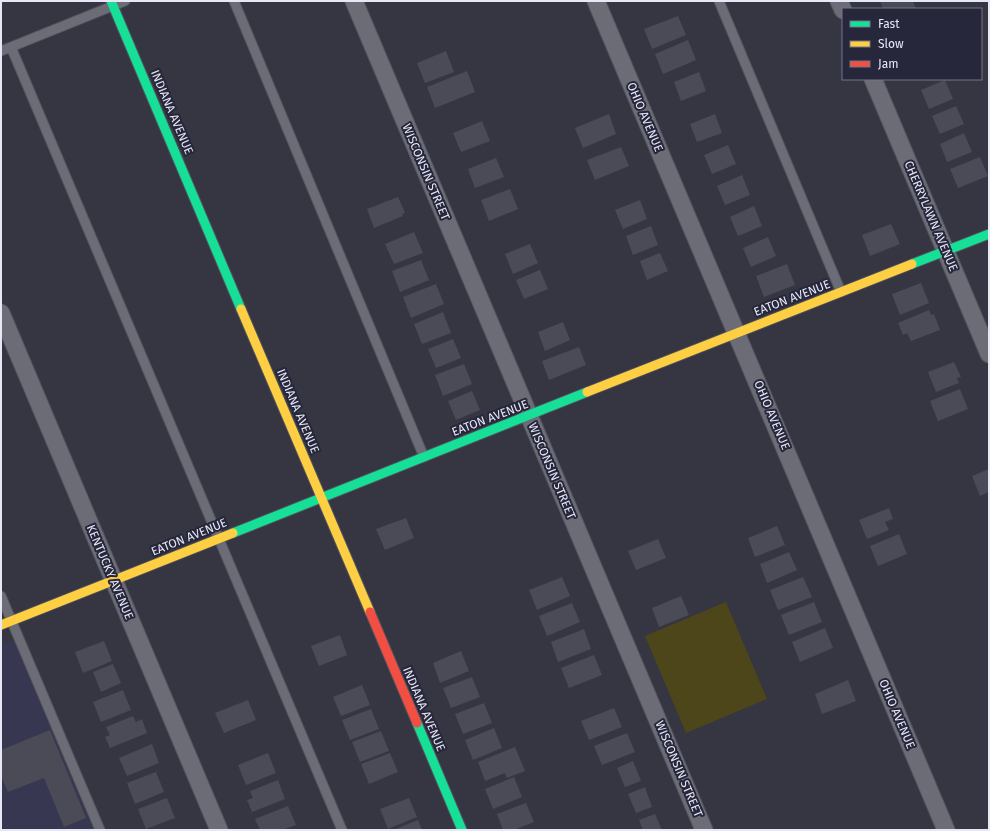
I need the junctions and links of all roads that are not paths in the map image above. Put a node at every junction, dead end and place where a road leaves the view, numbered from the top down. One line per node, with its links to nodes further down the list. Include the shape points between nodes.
1 (125, 1): 6 (lane)
2 (234, 1): 17 (lane)
3 (354, 1): 16 (street, WISCONSIN STREET)
4 (596, 1): 14 (street, OHIO AVENUE)
5 (719, 1): 12 (lane)
6 (112, 3): 7 (lane); 18 (street, INDIANA AVENUE)
7 (11, 47): 8 (lane); 19 (lane)
8 (1, 51)
9 (872, 80): 11 (street, CHERRYLAWN AVENUE)
10 (989, 234): 11 (street, EATON AVENUE)
11 (946, 251): 12 (street, EATON AVENUE); 15 (street, CHERRYLAWN AVENUE)
12 (841, 292): 14 (street, EATON AVENUE)
13 (1, 313): 20 (street, KENTUCKY AVENUE)
14 (737, 332): 16 (street, EATON AVENUE); 29 (street, OHIO AVENUE)
15 (989, 354)
16 (529, 416): 17 (street, EATON AVENUE); 28 (street, WISCONSIN STREET)
17 (424, 457): 18 (street, EATON AVENUE)
18 (322, 497): 19 (street, EATON AVENUE); 27 (street, INDIANA AVENUE)
19 (219, 538): 20 (street, EATON AVENUE); 26 (lane)
20 (114, 580): 22 (street, EATON AVENUE); 25 (street, KENTUCKY AVENUE)
21 (1, 596): 22 (lane)
22 (11, 621): 23 (street, EATON AVENUE); 24 (lane)
23 (1, 625)
24 (100, 830)
25 (219, 830)
26 (342, 830)
27 (462, 830)
28 (704, 830)
29 (946, 830)

